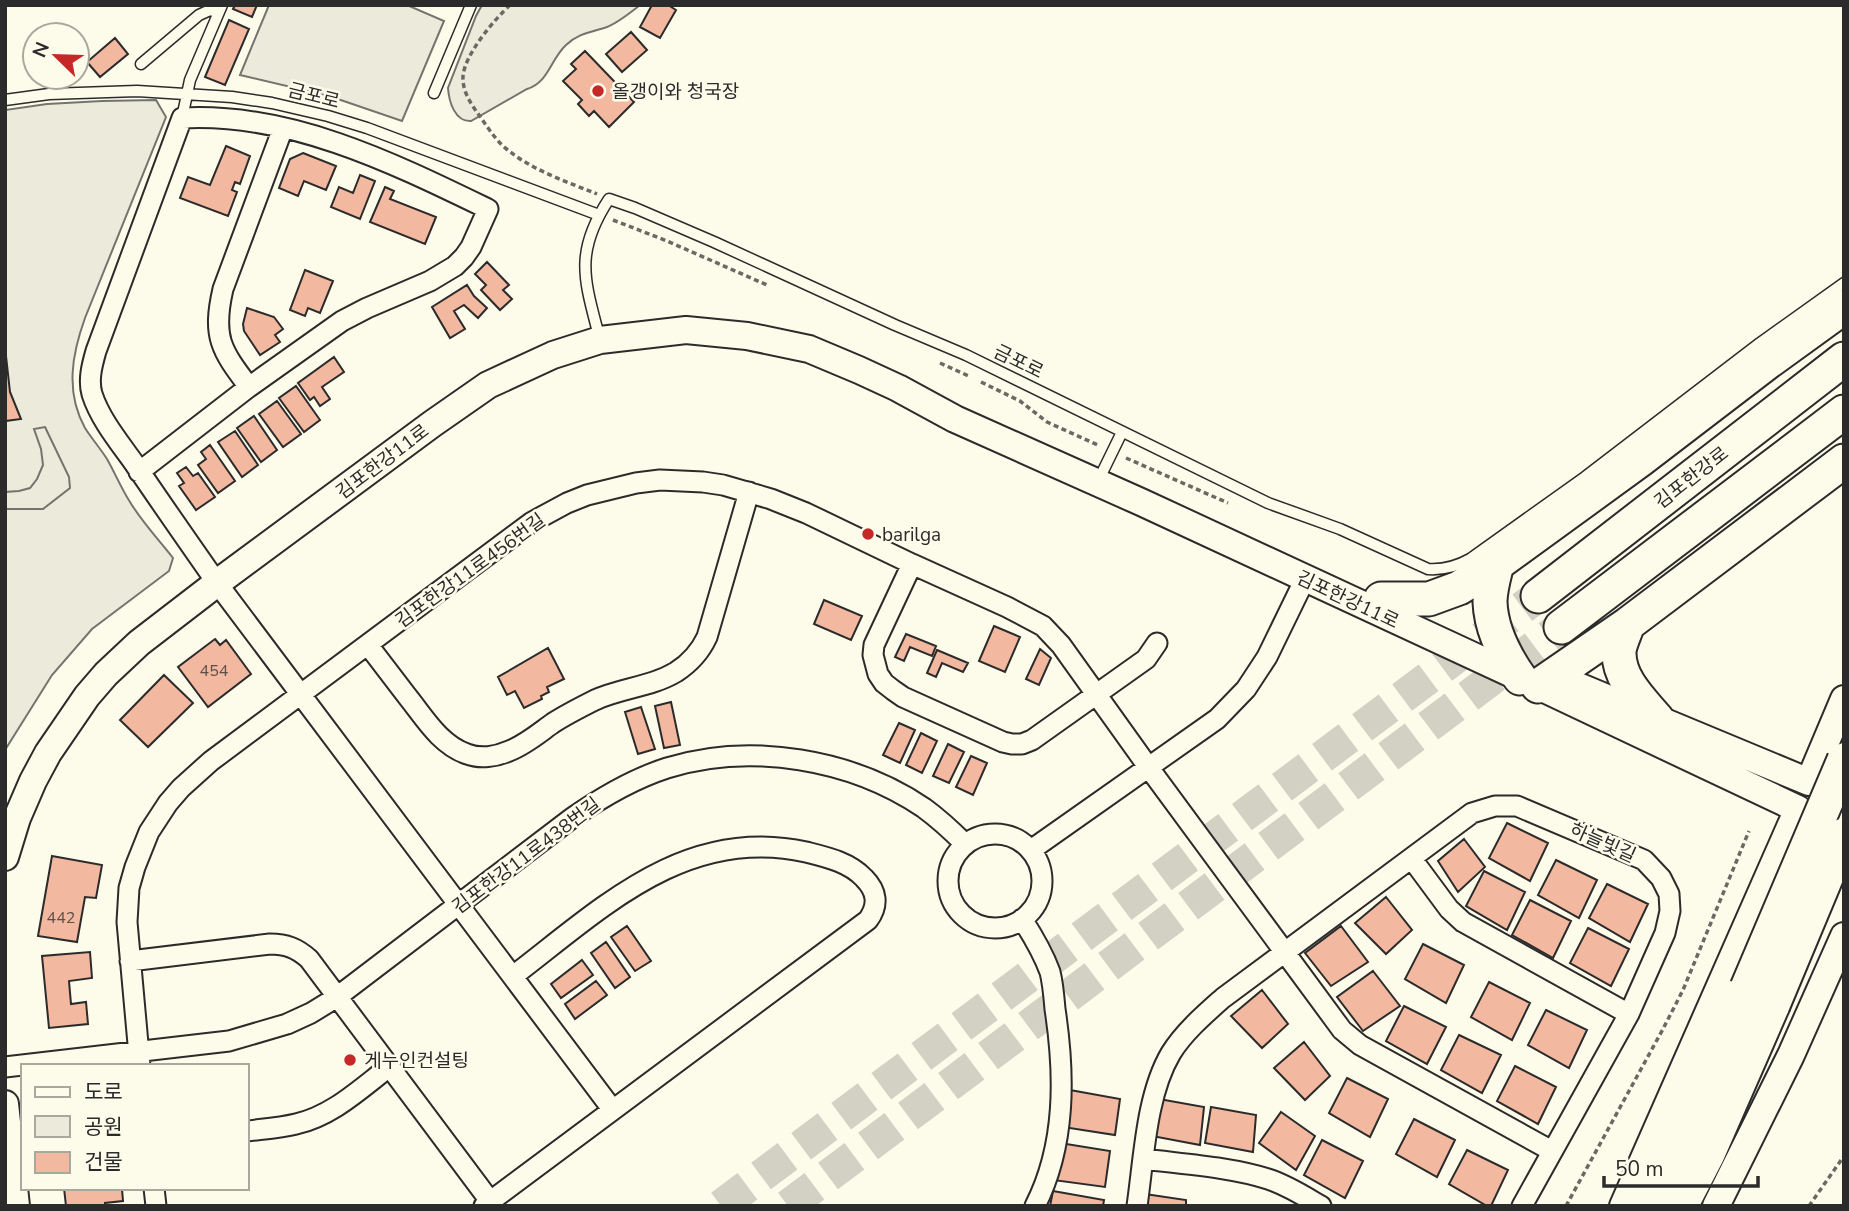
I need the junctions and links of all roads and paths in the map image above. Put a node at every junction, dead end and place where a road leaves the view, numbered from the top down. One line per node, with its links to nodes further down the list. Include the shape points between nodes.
1 (471, 5): 6 (lane)
2 (510, 5): 10 (path, via 486,31 466,64 466,94 510,152)
3 (220, 9): 4 (lane, via 200,15); 5 (lane)
4 (141, 64)
5 (186, 93): 7 (lane, 금포로, via 48,94); 8 (lane); 11 (lane, 금포로, via 272,103 328,116)
6 (435, 93)
7 (5, 100)
8 (182, 118): 9 (street, via 210,117); 24 (street, via 96,351 90,381 98,408)
9 (283, 128): 18 (street, via 219,308 222,346); 18 (street, via 366,154 488,209 471,247 455,266 342,321)
10 (609, 199): 11 (lane); 21 (lane, 금포로, via 966,355)
11 (599, 215): 13 (path); 15 (lane, via 584,256 584,272)
12 (1844, 283): 21 (lane, 금포로, via 1470,559 1441,570 1428,569 1340,528 1268,503)
13 (776, 289)
14 (1844, 307): 28 (highway)
15 (600, 340): 19 (main road, 김포한강11로, via 686,330 747,336 809,349); 30 (main road, 김포한강11로, via 553,355 488,385)
16 (1844, 359): 31 (highway, 김포한강로)
17 (935, 360): 23 (path, via 1020,401)
18 (249, 387): 24 (street)
19 (898, 388): 23 (main road, 김포한강11로); 29 (main road, 김포한강11로, via 955,419)
20 (1844, 412): 34 (highway, 김포한강로)
21 (1122, 432): 23 (lane)
22 (1844, 461): 33 (highway)
23 (1107, 462): 26 (path); 32 (main road, 김포한강11로)
24 (139, 472): 30 (street)
25 (750, 492): 27 (street, 김포한강11로456번길, via 806,513); 36 (street, 김포한강11로456번길, via 703,482 660,480 610,488 567,503 513,535); 36 (street, via 707,637 695,657 664,678 581,707 510,751 482,757 447,743)
26 (1229, 503)
27 (912, 564): 39 (street, 김포한강11로456번길, via 1043,626); 39 (street, via 874,645 878,674 893,690 1012,744 1032,740)
28 (1497, 564): 32 (highway, via 1437,597); 37 (highway, via 1490,600 1494,625)
29 (1304, 579): 37 (main road, 김포한강11로); 44 (street, via 1267,657 1246,689 1217,719)
30 (217, 583): 38 (street); 51 (main road, 김포한강11로, via 139,643 87,696 33,781)
31 (1538, 596)
32 (1381, 599): 37 (main road, 김포한강11로)
33 (1628, 624): 37 (highway); 41 (highway, via 1619,649 1620,665 1631,688)
34 (1561, 628)
35 (1157, 643): 39 (street, via 1146,659)
36 (369, 645): 38 (street, 김포한강11로456번길)
37 (1529, 673): 41 (main road, 김포한강11로); 46 (main road, 김포한강11로)
38 (299, 695): 54 (street); 58 (street, 김포한강11로456번길, via 194,775 168,803 142,849 129,888)
39 (1097, 695): 44 (street, 김포한강11로456번길)
40 (1844, 699): 45 (main road)
41 (1657, 719): 45 (main road, 김포한강11로)
42 (1844, 760): 60 (highway, bridge)
43 (1844, 767): 45 (main road)
44 (1149, 768): 50 (street); 57 (street)
45 (1809, 782): 46 (main road)
46 (1798, 809): 53 (main road, via 1820,852); 79 (main road)
47 (1749, 831): 78 (path, via 1683,990)
48 (1844, 835): 60 (highway, bridge)
49 (965, 844): 50 (street, via 983,834 999,833 1015,837); 54 (street, 김포한강11로438번길, via 904,796 830,766 783,758 695,761 608,794); 55 (street, via 948,876 958,910 968,920 995,928)
50 (1031, 850): 55 (street, via 1042,876 1041,892)
51 (5, 857)
52 (1412, 859): 57 (street, 하늘빛길); 62 (street, via 1463,922); 62 (street, 하늘빛길, via 1472,813 1517,806 1644,860 1661,878 1669,894 1670,911)
53 (1844, 864)
54 (459, 905): 59 (street); 61 (street, 김포한강11로438번길)
55 (1022, 919): 74 (street, via 1050,974 1062,1070 1056,1144)
56 (1844, 936): 82 (main road)
57 (1285, 952): 69 (street, via 1342,1030 1360,1045); 71 (street, 하늘빛길, via 1223,998 1171,1053 1153,1097)
58 (130, 961): 61 (street, via 282,944 302,952); 63 (street)
59 (513, 976): 67 (street); 67 (street, via 632,886 702,855 747,848 797,850 848,866 870,884 876,899 868,920)
60 (1760, 996): 80 (highway); 81 (highway, via 1708,1154)
61 (337, 997): 63 (street, 김포한강11로438번길, via 299,1018 249,1036); 65 (street)
62 (1629, 1014): 69 (street, 하늘빛길)
63 (139, 1059): 64 (street, 김포한강11로438번길)
64 (55, 1064)
65 (389, 1067): 68 (street, via 321,1115 296,1124); 72 (street)
66 (5, 1104): 73 (main road)
67 (612, 1109): 72 (street)
68 (248, 1130)
69 (1552, 1151): 77 (street, 하늘빛길)
70 (1844, 1156): 83 (path)
71 (1144, 1159): 75 (street, 하늘빛길); 76 (street, via 1269,1180)
72 (487, 1204)
73 (16, 1206)
74 (1035, 1206)
75 (1137, 1206)
76 (1321, 1206)
77 (1522, 1206)
78 (1566, 1206)
79 (1623, 1206)
80 (1651, 1206)
81 (1681, 1206)
82 (1716, 1206)
83 (1809, 1206)

